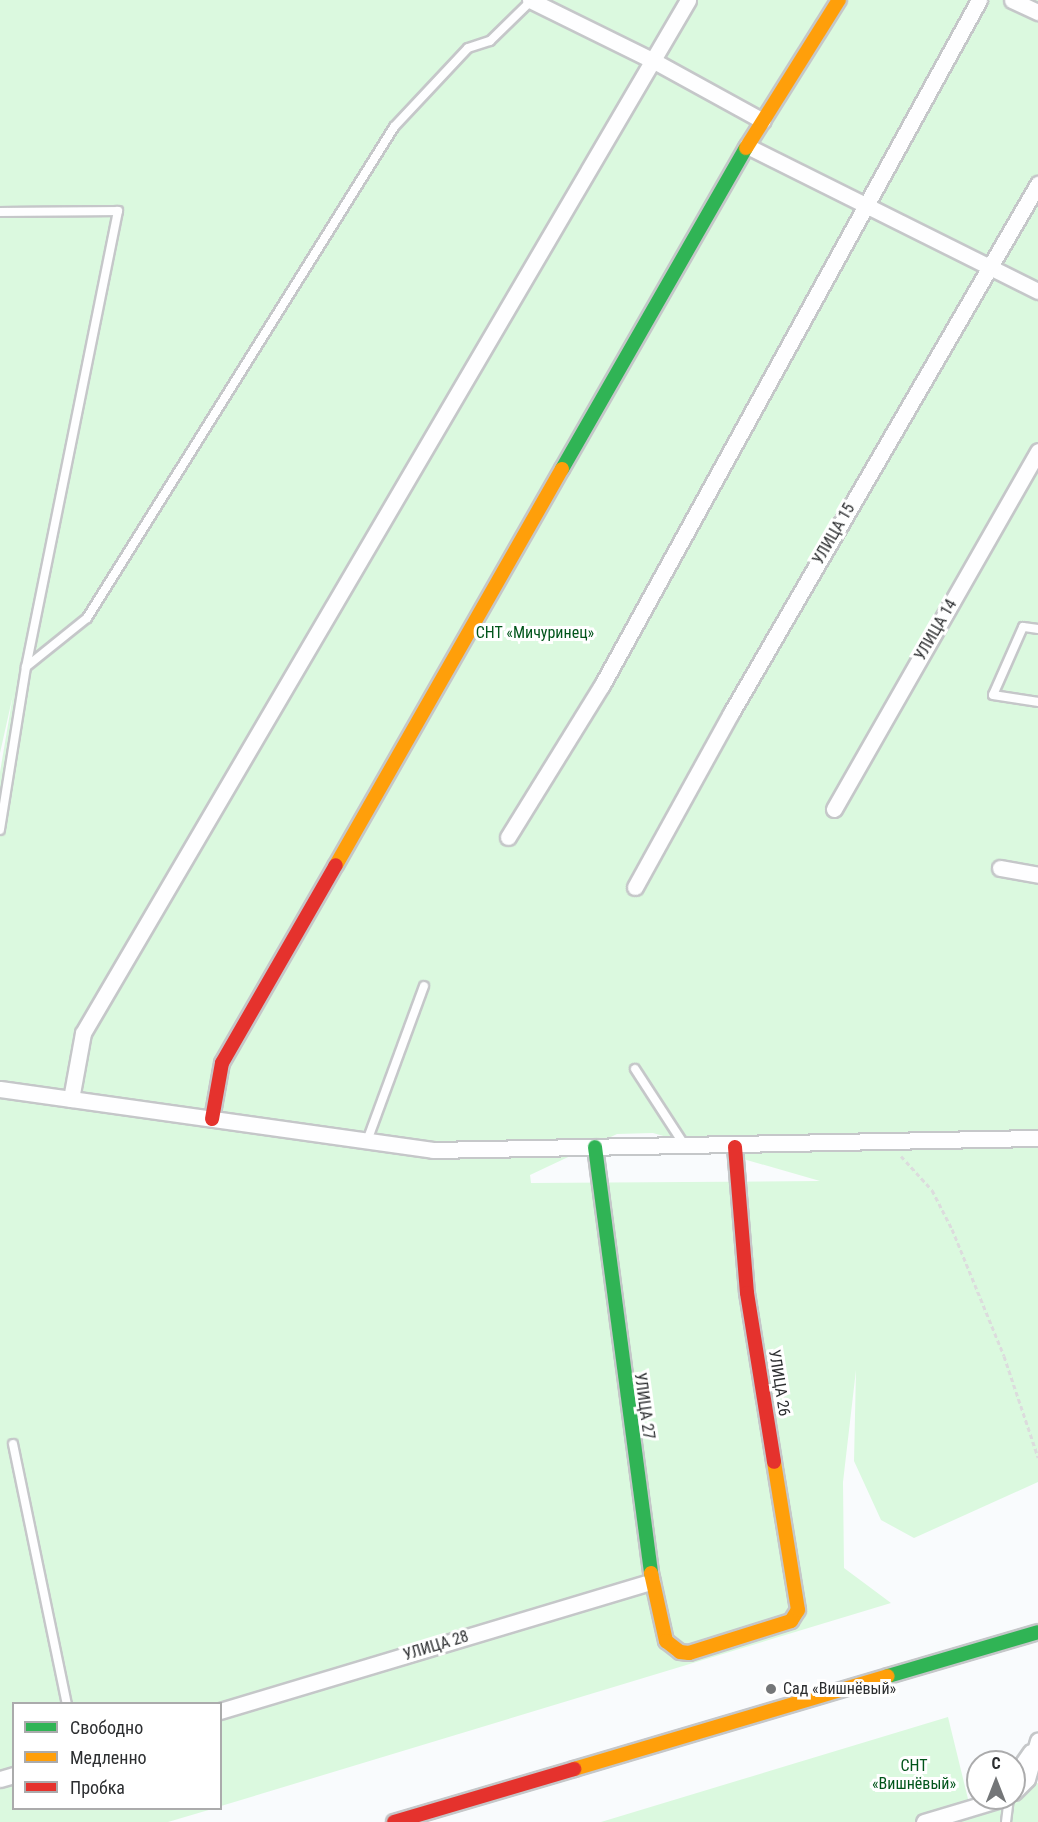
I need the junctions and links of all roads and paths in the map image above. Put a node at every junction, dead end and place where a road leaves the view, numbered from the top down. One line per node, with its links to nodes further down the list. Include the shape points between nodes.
1 (531, 0): 7 (street); 17 (lane, via 490,41 468,48 394,127 87,618)
2 (688, 0): 7 (street)
3 (839, 0): 8 (street)
4 (980, 0): 11 (street)
5 (1012, 0): 6 (street)
6 (1038, 12)
7 (654, 61): 8 (street); 28 (street, via 83,1034)
8 (763, 121): 9 (street)
9 (747, 146): 11 (street); 29 (street, via 222,1063)
10 (1038, 184): 13 (street, УЛИЦА 15)
11 (865, 208): 13 (street); 21 (street, via 602,685)
12 (0, 213): 17 (lane, via 118,211)
13 (988, 267): 14 (street); 24 (street, УЛИЦА 15)
14 (1038, 291)
15 (1038, 451): 19 (street, УЛИЦА 14)
16 (1038, 629): 18 (lane, via 1023,627 993,695)
17 (26, 667): 20 (lane)
18 (1038, 702)
19 (834, 809)
20 (0, 830)
21 (508, 837)
22 (1000, 868): 23 (street)
23 (1038, 875)
24 (635, 887)
25 (424, 986): 31 (lane)
26 (635, 1069): 34 (lane)
27 (0, 1089): 28 (street)
28 (71, 1099): 29 (street)
29 (212, 1119): 31 (street)
30 (1038, 1138): 32 (street)
31 (367, 1141): 33 (street, via 433,1150)
32 (888, 1143): 35 (street); 37 (path, via 921,1174 952,1229 1004,1356)
33 (596, 1147): 34 (street); 38 (street, УЛИЦА 27, via 596,1174)
34 (686, 1147): 35 (street)
35 (735, 1147): 40 (street, УЛИЦА 26, via 747,1293 798,1602 791,1621)
36 (13, 1444): 41 (lane)
37 (1038, 1457)
38 (652, 1581): 40 (street, УЛИЦА 27, via 666,1641); 42 (street, УЛИЦА 28)
39 (1038, 1632): 47 (street)
40 (688, 1653)
41 (67, 1702)
42 (222, 1710)
43 (1037, 1744): 44 (street); 45 (street)
44 (1026, 1759)
45 (1026, 1780)
46 (966, 1809): 48 (street)
47 (394, 1822)
48 (924, 1822)

